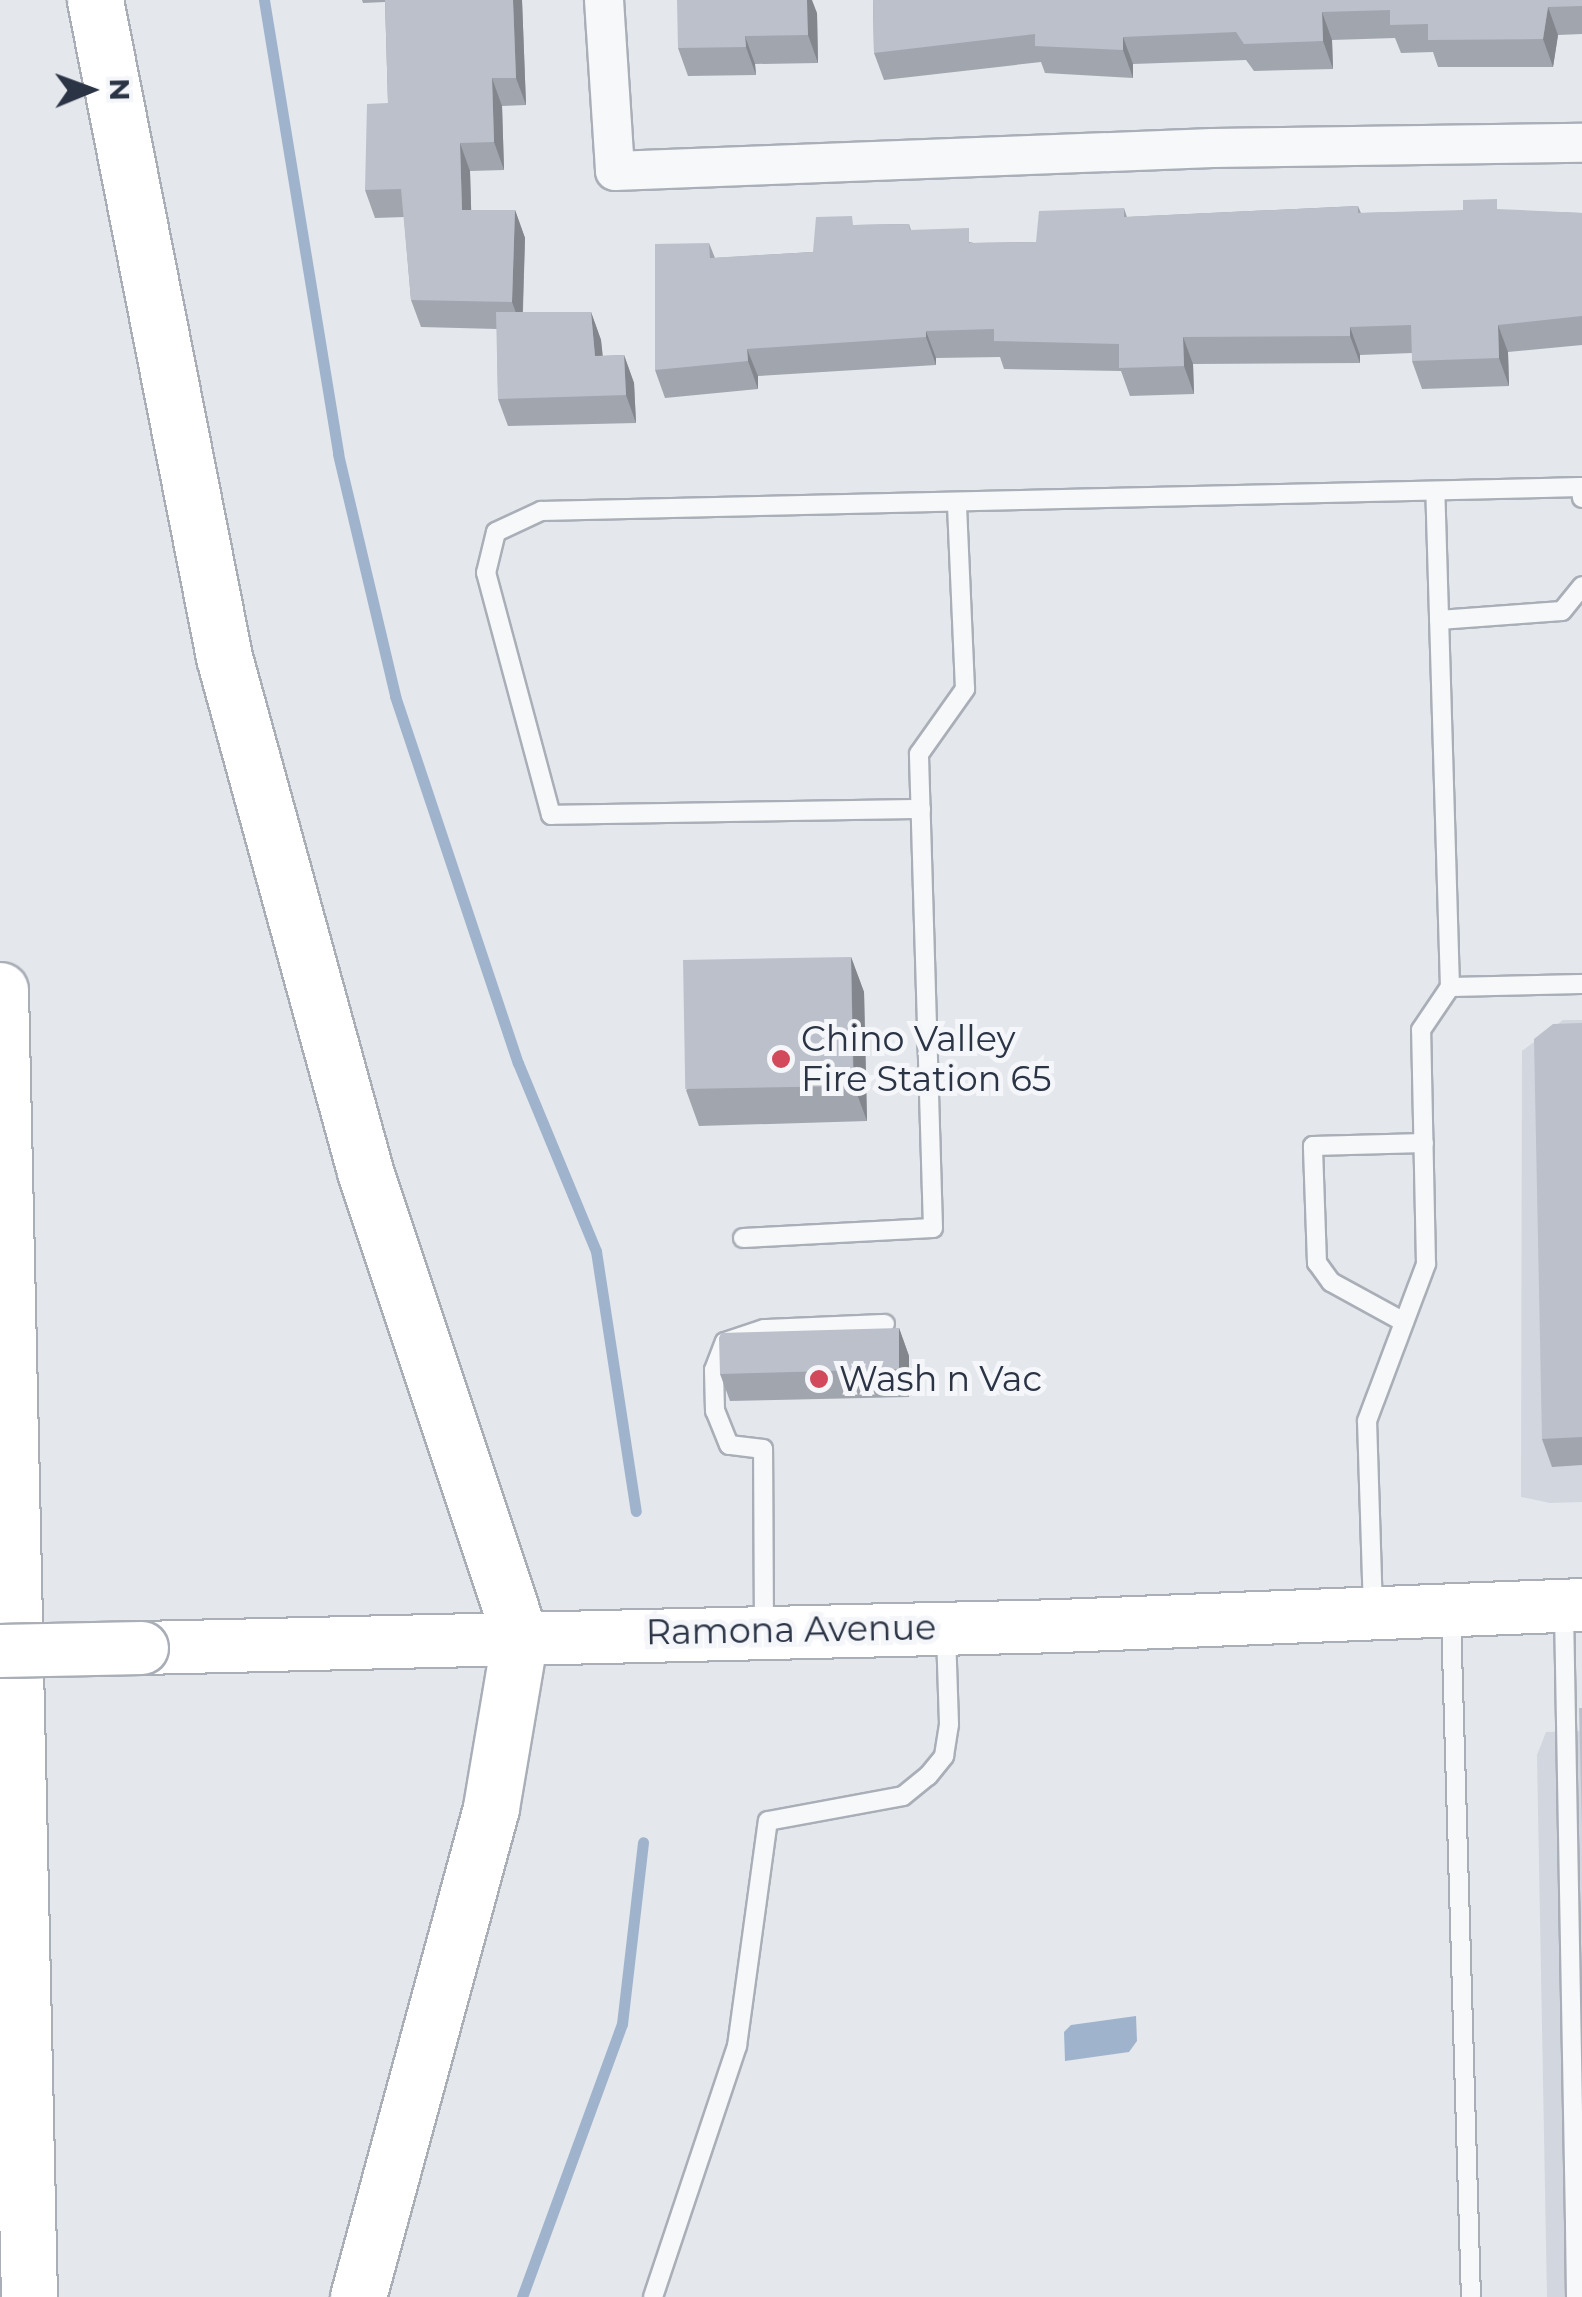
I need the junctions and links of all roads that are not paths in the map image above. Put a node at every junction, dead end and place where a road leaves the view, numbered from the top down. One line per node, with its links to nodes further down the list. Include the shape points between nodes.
1 (95, 0): 22 (highway, via 224,657 365,1171)
2 (604, 0): 3 (street, via 615,171 1213,148)
3 (1582, 143)
4 (1435, 491): 5 (lane, via 1582,488); 6 (lane); 8 (lane)
5 (1582, 498)
6 (957, 503): 9 (lane, via 965,690 918,754); 9 (lane, via 542,511 496,532 486,573 551,815)
7 (1582, 586): 8 (lane, via 1562,611)
8 (1439, 620): 11 (lane)
9 (921, 809): 14 (lane, via 933,1228)
10 (1582, 984): 11 (lane)
11 (1450, 986): 13 (lane, via 1421,1030)
12 (0, 990): 25 (highway)
13 (1424, 1143): 15 (lane, via 1426,1264); 15 (lane, via 1313,1146 1317,1263 1331,1282)
14 (743, 1238)
15 (1404, 1322): 19 (lane, via 1367,1421)
16 (885, 1324): 21 (lane, via 764,1328 725,1342 715,1412 729,1444 763,1449)
17 (1573, 1605): 18 (main road, Ramona Avenue); 24 (lane)
18 (1451, 1611): 19 (main road, Ramona Avenue); 28 (lane)
19 (1373, 1613): 20 (main road, Ramona Avenue)
20 (946, 1628): 21 (main road, Ramona Avenue); 27 (lane, via 948,1724 944,1756 928,1776 902,1796 768,1821 737,2046)
21 (764, 1631): 22 (main road, Ramona Avenue)
22 (520, 1636): 23 (main road, Ramona Avenue, bridge); 26 (highway, via 491,1808)
23 (0, 1652)
24 (1578, 2225): 29 (lane)
25 (30, 2297)
26 (358, 2297)
27 (653, 2297)
28 (1471, 2297)
29 (1576, 2297)

